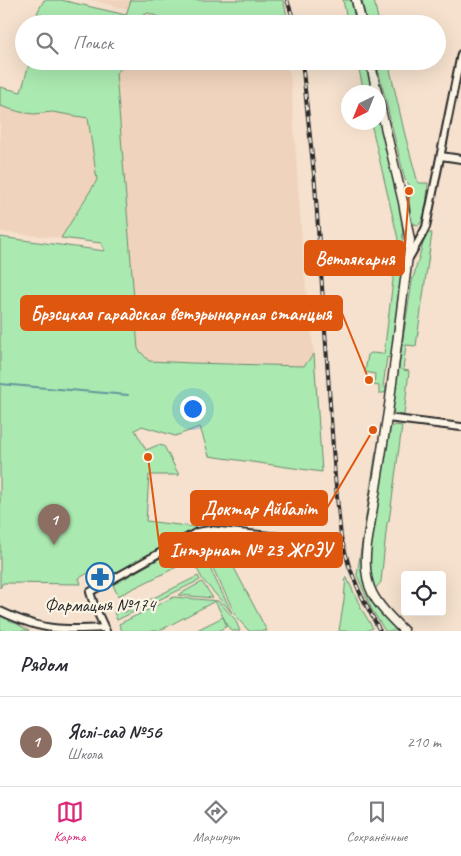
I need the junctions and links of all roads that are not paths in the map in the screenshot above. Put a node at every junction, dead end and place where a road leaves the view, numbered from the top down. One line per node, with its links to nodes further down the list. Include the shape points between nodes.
1 (356, 0): 2 (street)
2 (360, 15)
3 (461, 54): 7 (street)
4 (372, 70): 5 (street)
5 (376, 85)
6 (386, 130): 9 (street, via 408,222)
7 (441, 156): 8 (street); 9 (street, via 426,227)
8 (461, 159)
9 (408, 259): 10 (street)
10 (387, 418): 11 (street); 15 (street, via 365,556 366,574 377,600)
11 (461, 427)
12 (330, 542): 14 (street, via 203,531 194,534 90,592)
13 (0, 611): 14 (street, via 21,621 52,628)
14 (105, 630)
15 (404, 631)

